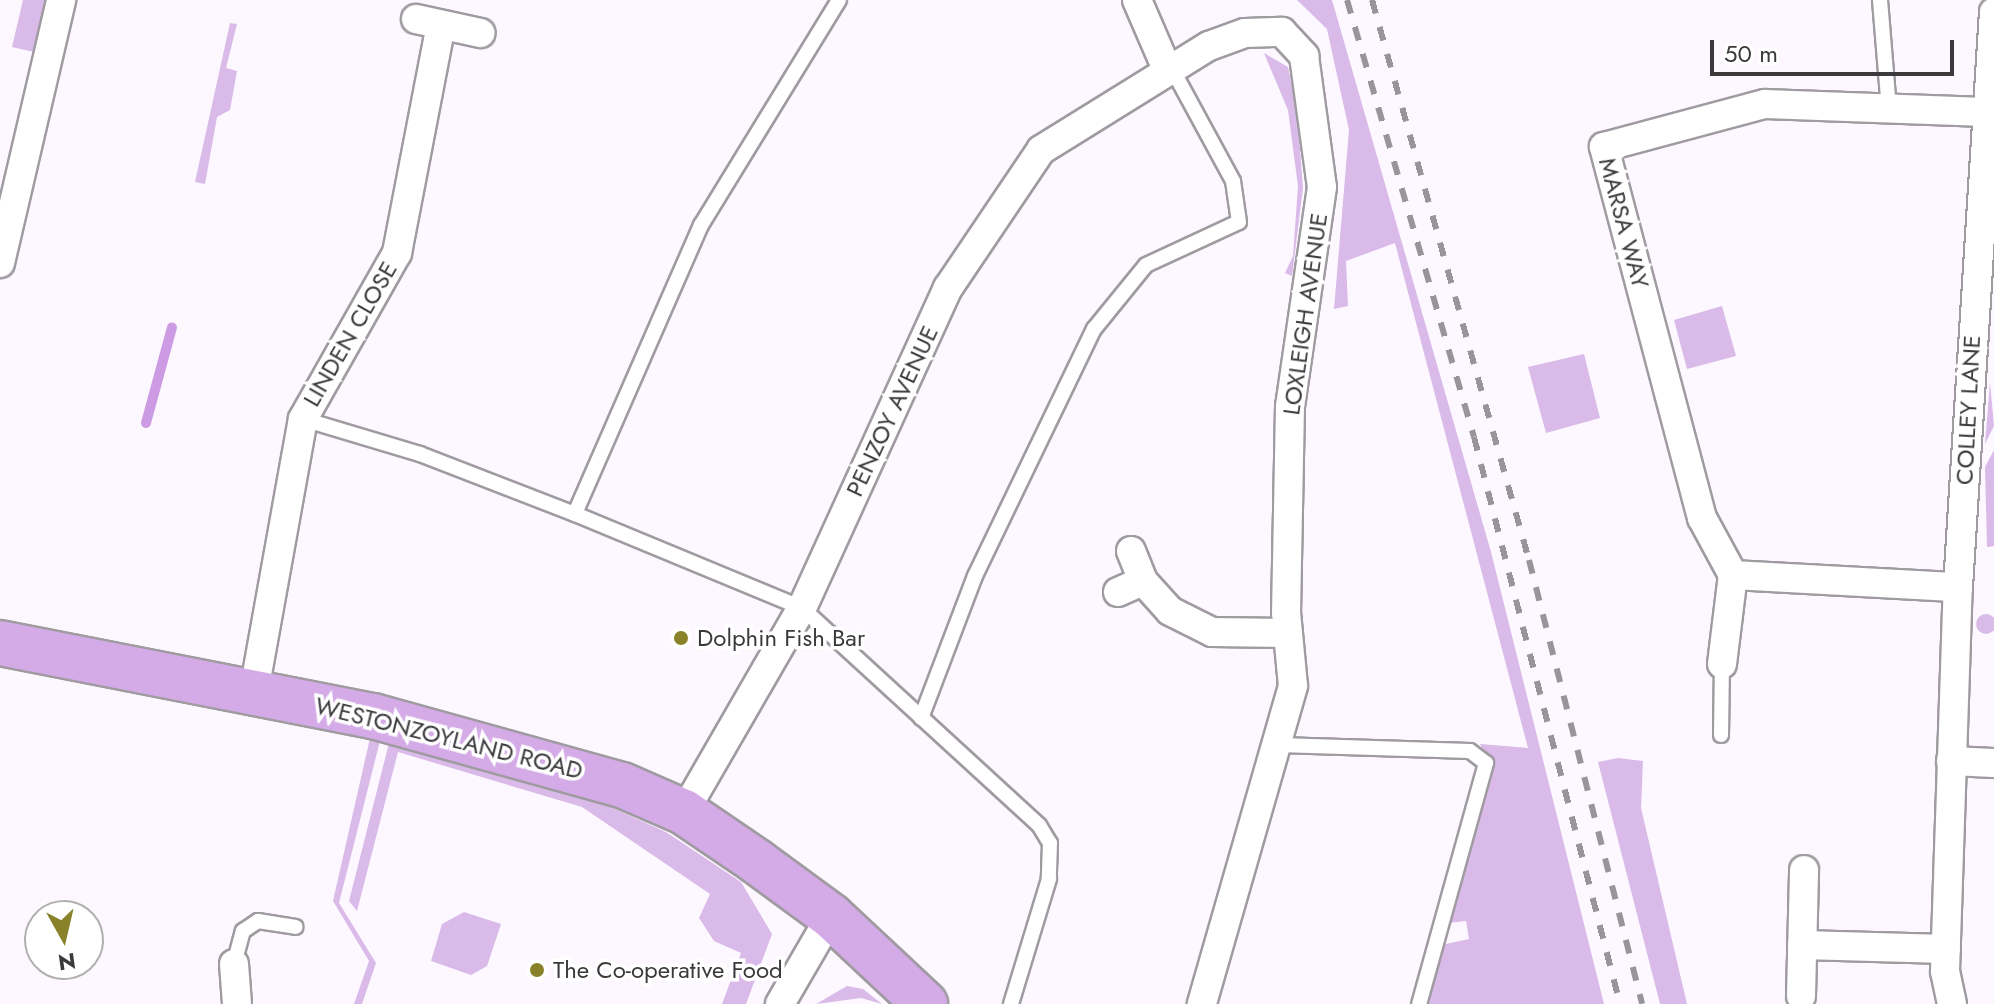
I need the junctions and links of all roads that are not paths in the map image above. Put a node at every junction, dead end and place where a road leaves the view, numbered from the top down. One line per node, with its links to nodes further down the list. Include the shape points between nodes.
1 (61, 0): 12 (street)
2 (839, 0): 14 (lane, via 701,225)
3 (1137, 0): 8 (street)
4 (1880, 0): 9 (lane)
5 (1994, 12): 10 (street, COLLEY LANE)
6 (480, 33): 13 (street, LINDEN CLOSE, via 428,22 397,253)
7 (1300, 45): 8 (street, PENZOY AVENUE, via 1282,32 1259,31); 19 (street, LOXLEIGH AVENUE, via 1322,187 1290,406)
8 (1168, 66): 18 (street, PENZOY AVENUE, via 1050,140 962,267); 23 (lane, via 1233,181 1239,222 1146,265 1094,329 975,576)
9 (1889, 110): 10 (street, MARSA WAY); 16 (street, MARSA WAY, via 1765,104 1604,147 1702,518)
10 (1985, 112): 11 (street, COLLEY LANE)
11 (1988, 144): 17 (street, COLLEY LANE)
12 (0, 263)
13 (303, 419): 14 (lane, via 420,454); 22 (street, LINDEN CLOSE)
14 (575, 514): 18 (lane)
15 (1131, 551): 19 (street, via 1131,586 1170,611 1212,632)
16 (1733, 575): 17 (street); 21 (street)
17 (1958, 587): 26 (street, COLLEY LANE)
18 (802, 608): 23 (lane); 28 (street, PENZOY AVENUE)
19 (1287, 633): 25 (street, LOXLEIGH AVENUE, via 1293,686)
20 (0, 643): 22 (main road, WESTONZOYLAND ROAD)
21 (1722, 664): 24 (lane)
22 (254, 691): 28 (main road, WESTONZOYLAND ROAD, via 541,757)
23 (921, 718): 39 (lane, via 1050,843 1049,879)
24 (1721, 735)
25 (1279, 745): 40 (street, LOXLEIGH AVENUE); 41 (lane, via 1470,751 1486,763)
26 (1951, 761): 27 (street); 33 (street, COLLEY LANE)
27 (1994, 763)
28 (684, 812): 30 (main road, WESTONZOYLAND ROAD)
29 (1804, 870): 32 (street)
30 (831, 916): 37 (street); 38 (main road, WESTONZOYLAND ROAD)
31 (296, 927): 34 (lane, via 258,921 243,931)
32 (1802, 945): 33 (street); 35 (street)
33 (1946, 949): 42 (street, COLLEY LANE)
34 (234, 964): 36 (street)
35 (1801, 996)
36 (237, 1004)
37 (780, 1004)
38 (925, 1004)
39 (1011, 1004)
40 (1202, 1004)
41 (1419, 1004)
42 (1952, 1004)

